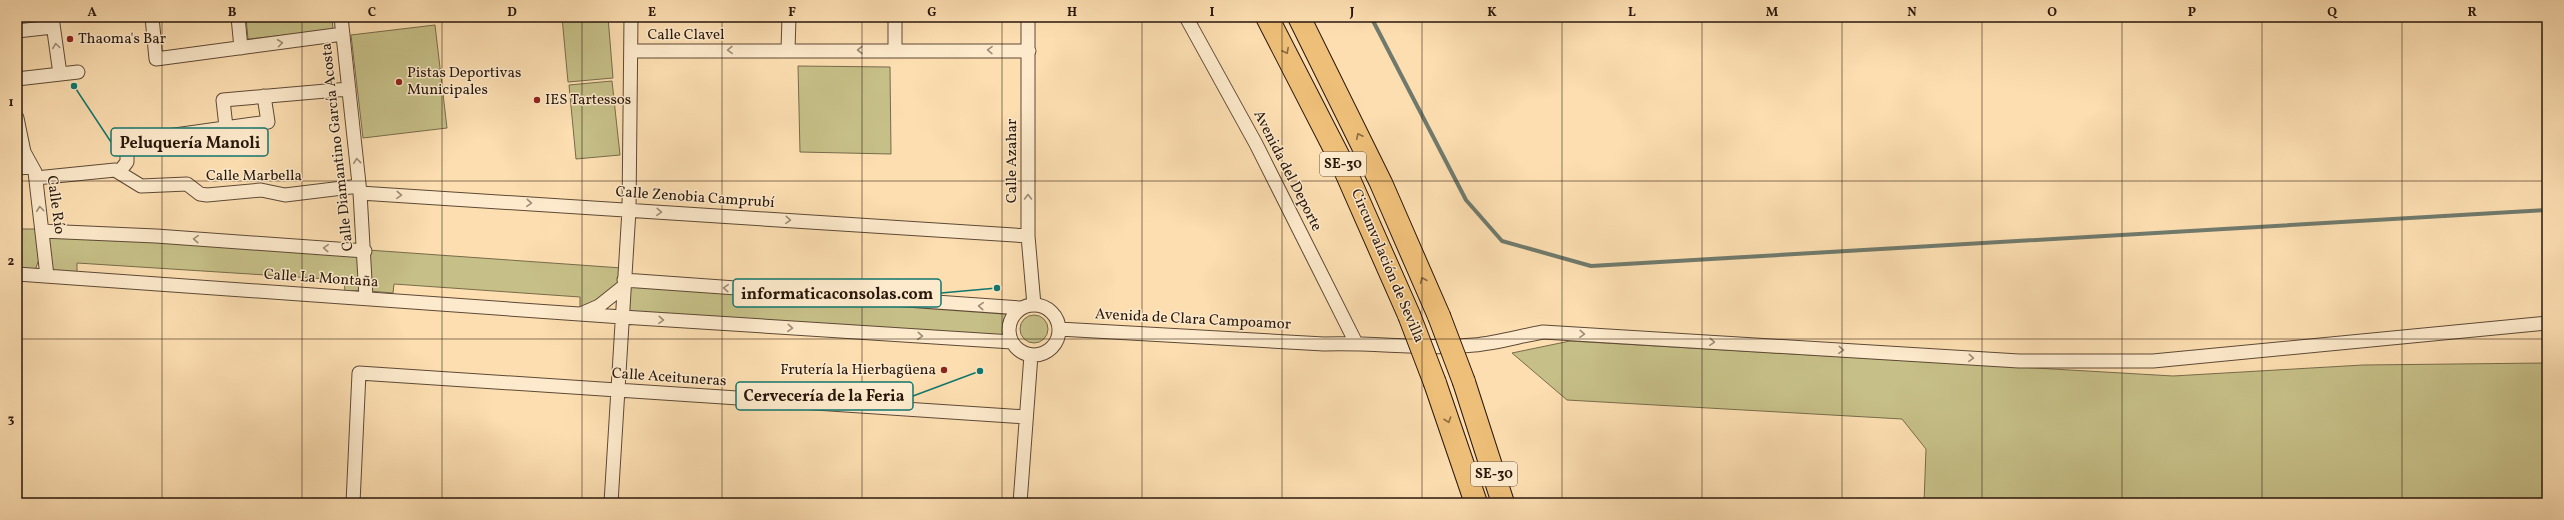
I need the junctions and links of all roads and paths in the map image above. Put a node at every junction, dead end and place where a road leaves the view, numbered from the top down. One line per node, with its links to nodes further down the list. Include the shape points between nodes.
1 (152, 17): 14 (street, via 156,58)
2 (238, 17): 14 (street)
3 (341, 17): 13 (street, Calle Diamantino García Acosta)
4 (631, 17): 17 (street)
5 (789, 17): 15 (street)
6 (895, 17): 16 (street)
7 (1028, 17): 18 (street, Calle Azahar)
8 (1186, 17): 45 (street, Avenida del Deporte, via 1256,144)
9 (1267, 17): 52 (highway, Circunvalación de Sevilla / SE-30, one-way to 52, bridge, via 1341,160 1410,315 1436,383)
10 (1299, 17): 53 (highway, Circunvalación de Sevilla / SE-30, one-way to 10, bridge, via 1464,382 1439,316 1381,183)
11 (52, 22): 12 (street); 20 (street, one-way to 11)
12 (17, 31)
13 (342, 34): 14 (street, one-way to 13); 22 (street, Calle Diamantino García Acosta)
14 (241, 48)
15 (788, 50): 16 (street, Calle Clavel, one-way to 15); 17 (street, Calle Clavel, one-way to 17)
16 (895, 50): 18 (street, Calle Clavel, one-way to 16)
17 (631, 51): 30 (street)
18 (1029, 51): 32 (street, Calle Azahar, one-way to 18)
19 (78, 72): 20 (street)
20 (60, 74): 21 (street)
21 (17, 79)
22 (349, 89): 23 (street); 29 (street, Calle Diamantino García Acosta, one-way to 22)
23 (264, 96): 25 (street, via 223,100); 25 (street, via 268,122)
24 (17, 118): 27 (street, Calle Río, via 24,152)
25 (226, 127): 28 (street, via 132,141 127,145 127,162)
26 (17, 168): 27 (street)
27 (34, 172): 28 (street); 31 (street, Calle Río, one-way to 27)
28 (119, 172): 29 (street, Calle Marbella, via 140,186 187,184 200,194 207,195 262,190 286,195)
29 (360, 190): 30 (street, Calle Zenobia Camprubí, one-way to 30); 33 (street, Calle Diamantino García Acosta)
30 (630, 210): 32 (street, Calle Zenobia Camprubí, one-way to 32); 36 (street)
31 (42, 232): 33 (street, Calle La Montaña, one-way to 31, via 156,236); 35 (street, Calle Río)
32 (1028, 236): 38 (street, Calle Azahar)
33 (365, 251): 37 (street, Calle Diamantino García Acosta)
34 (17, 274): 35 (street, Calle La Montaña)
35 (47, 276): 37 (street, Calle La Montaña)
36 (624, 283): 39 (street, one-way to 36); 40 (street, via 599,306); 41 (street)
37 (366, 298): 40 (street, Calle La Montaña)
38 (1034, 305): 39 (street); 43 (street, via 1048,309 1054,315)
39 (1020, 308): 44 (street, via 1011,318)
40 (579, 314): 41 (street, Calle La Montaña)
41 (622, 317): 44 (street, one-way to 44); 47 (street)
42 (2547, 323): 45 (street, Avenida de Clara Campoamor, one-way to 42, via 1396,347 1474,345 1543,332 2019,361 2153,361)
43 (1059, 329): 45 (street, Avenida de Clara Campoamor, via 1324,344); 46 (street, via 1054,345 1048,351)
44 (1012, 342): 46 (street, via 1018,349)
45 (1356, 343)
46 (1031, 355): 48 (street)
47 (618, 391): 48 (street, Calle Aceituneras); 49 (street, Calle Aceituneras, via 359,373); 50 (street)
48 (1026, 417): 51 (street)
49 (353, 503)
50 (611, 503)
51 (1020, 503)
52 (1476, 503)
53 (1503, 503)

